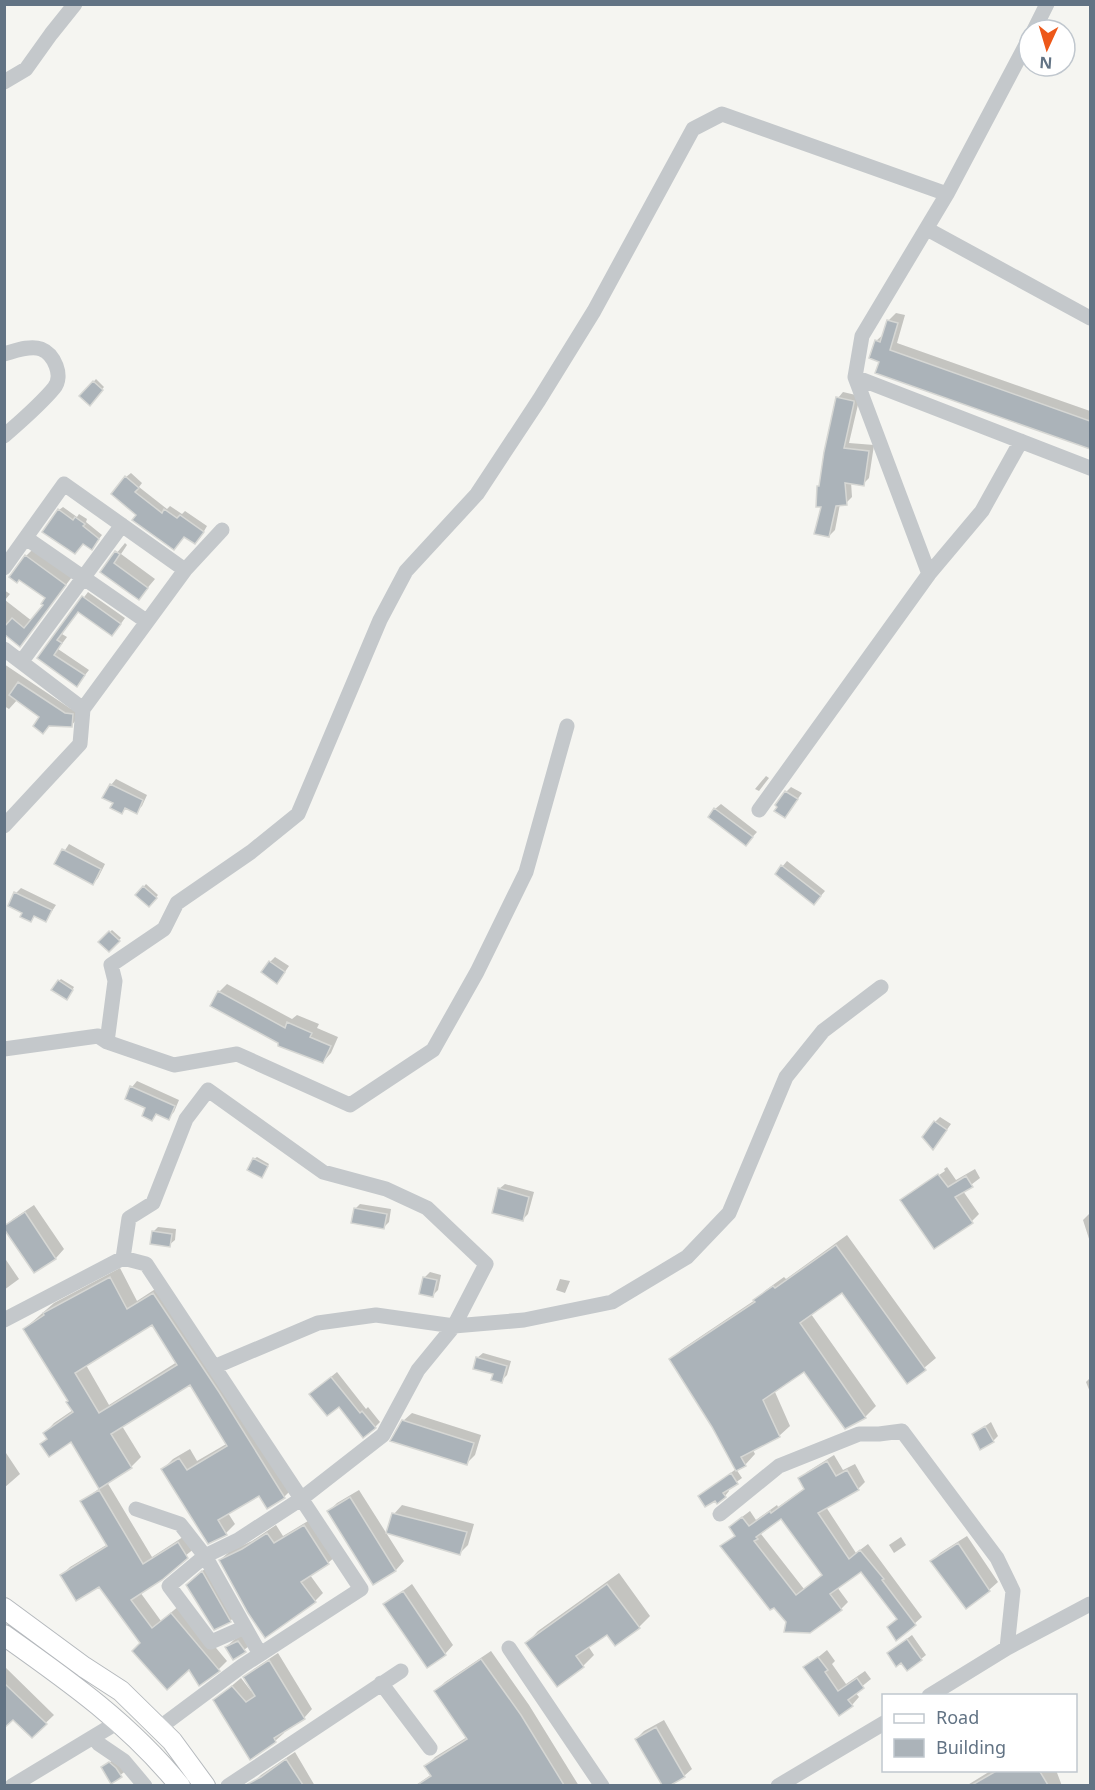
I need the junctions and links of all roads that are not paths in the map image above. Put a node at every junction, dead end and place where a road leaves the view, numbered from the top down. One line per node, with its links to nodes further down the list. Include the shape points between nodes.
1 (75, 4): 5 (street, via 26,69)
2 (1047, 4): 3 (street)
3 (1040, 18)
4 (1017, 62): 6 (street)
5 (4, 82)
6 (947, 194): 7 (street); 29 (street, via 722,114 693,129 594,311 477,494 406,571 380,620 298,814 177,903 164,929 111,965 115,981)
7 (927, 229): 8 (street); 10 (street, via 862,336)
8 (1090, 318)
9 (4, 354): 11 (street, via 40,349 53,358 58,372 56,386)
10 (855, 377): 12 (street); 19 (street)
11 (4, 436)
12 (1021, 441): 13 (street); 19 (street, via 982,511)
13 (1090, 468)
14 (122, 525): 16 (street, via 64,484); 18 (street); 20 (street)
15 (222, 530): 18 (street)
16 (26, 538): 17 (street); 20 (street)
17 (4, 568)
18 (184, 570): 21 (street)
19 (929, 574): 26 (street)
20 (83, 577): 21 (street); 23 (street)
21 (146, 621): 24 (street)
22 (4, 649): 23 (street)
23 (22, 661): 24 (street)
24 (83, 709): 27 (street, via 80,744)
25 (567, 726): 29 (street, via 526,872 433,1050 350,1105 237,1054 174,1065)
26 (759, 810)
27 (4, 826)
28 (881, 987): 33 (street, via 824,1030 786,1077 729,1213 687,1257 612,1302 524,1320)
29 (106, 1042): 30 (street, via 98,1036)
30 (4, 1049)
31 (123, 1258): 32 (street); 33 (street, via 129,1218 153,1203 186,1119 208,1090 323,1172 386,1189 427,1208 486,1264); 34 (street, via 146,1264)
32 (4, 1320)
33 (454, 1326): 34 (street, via 376,1315 318,1323); 35 (street, via 418,1370 383,1435)
34 (214, 1367): 35 (street)
35 (301, 1499): 38 (street, via 238,1540); 45 (street, via 361,1589)
36 (136, 1509): 38 (street, via 180,1524)
37 (720, 1514): 44 (street, via 779,1466 860,1434 902,1431 997,1558 1013,1591)
38 (205, 1556): 41 (street); 41 (street, via 169,1586 211,1642)
39 (1090, 1604): 44 (street)
40 (4, 1608): 51 (main road, via 121,1691)
41 (245, 1627): 45 (street)
42 (4, 1635): 49 (main road, via 78,1687)
43 (509, 1648): 60 (street)
44 (1007, 1648): 48 (street)
45 (260, 1654): 51 (street)
46 (401, 1671): 47 (street)
47 (381, 1683): 53 (street); 59 (street)
48 (931, 1694)
49 (118, 1722): 52 (street); 57 (main road)
50 (882, 1724): 54 (street)
51 (159, 1728): 58 (main road)
52 (93, 1737): 55 (street); 56 (street, via 124,1761)
53 (430, 1748)
54 (789, 1783)
55 (12, 1785)
56 (145, 1785)
57 (180, 1785)
58 (205, 1785)
59 (228, 1785)
60 (602, 1785)

